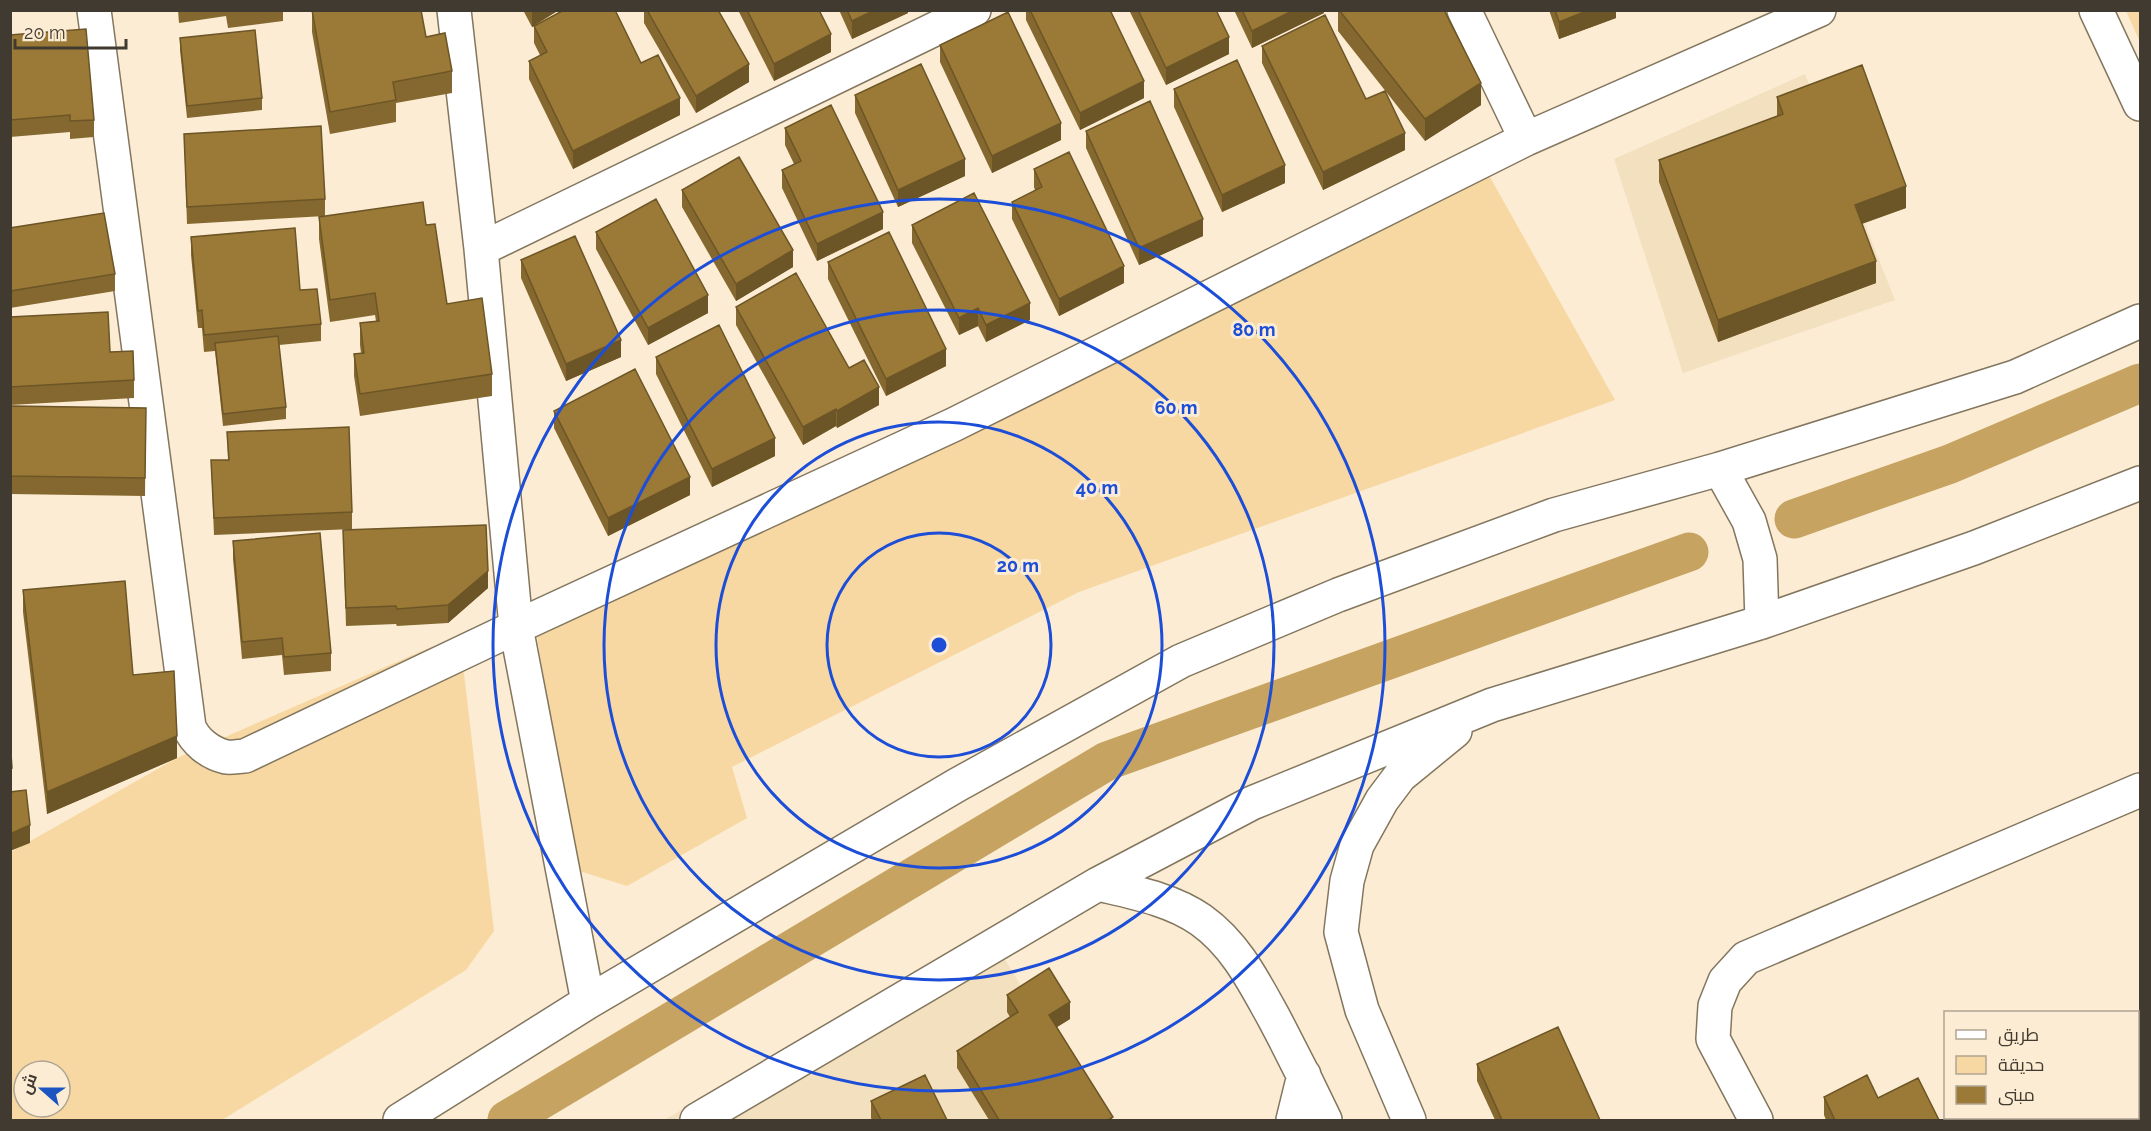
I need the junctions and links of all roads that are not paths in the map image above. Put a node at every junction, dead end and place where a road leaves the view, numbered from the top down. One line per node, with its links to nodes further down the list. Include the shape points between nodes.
1 (94, 10): 14 (street, via 193,738 226,757 246,756)
2 (454, 10): 9 (street)
3 (974, 10): 9 (street)
4 (1464, 10): 8 (street)
5 (1819, 10): 8 (street)
6 (2096, 10): 7 (street)
7 (2140, 104)
8 (1526, 139): 14 (street, via 953,425)
9 (481, 249): 14 (street)
10 (2140, 321): 11 (street, via 2015,377)
11 (1720, 469): 13 (street, via 1749,521 1760,559); 18 (street, via 1554,515 1338,595 1180,661 957,785)
12 (2140, 483): 13 (street, via 1974,548)
13 (1762, 622): 15 (street)
14 (516, 627): 18 (street)
15 (1492, 705): 17 (street, via 1252,803); 24 (street, via 1400,776 1357,845 1347,881 1341,932 1348,963 1362,1010)
16 (2140, 789): 25 (street, via 1746,958 1725,981 1715,1006 1713,1039)
17 (1098, 884): 19 (street, via 1165,902 1200,920 1223,939 1247,969); 21 (street)
18 (588, 1002): 20 (street)
19 (1304, 1075): 22 (street); 23 (street)
20 (400, 1120)
21 (697, 1120)
22 (1293, 1120)
23 (1325, 1120)
24 (1409, 1120)
25 (1756, 1120)

